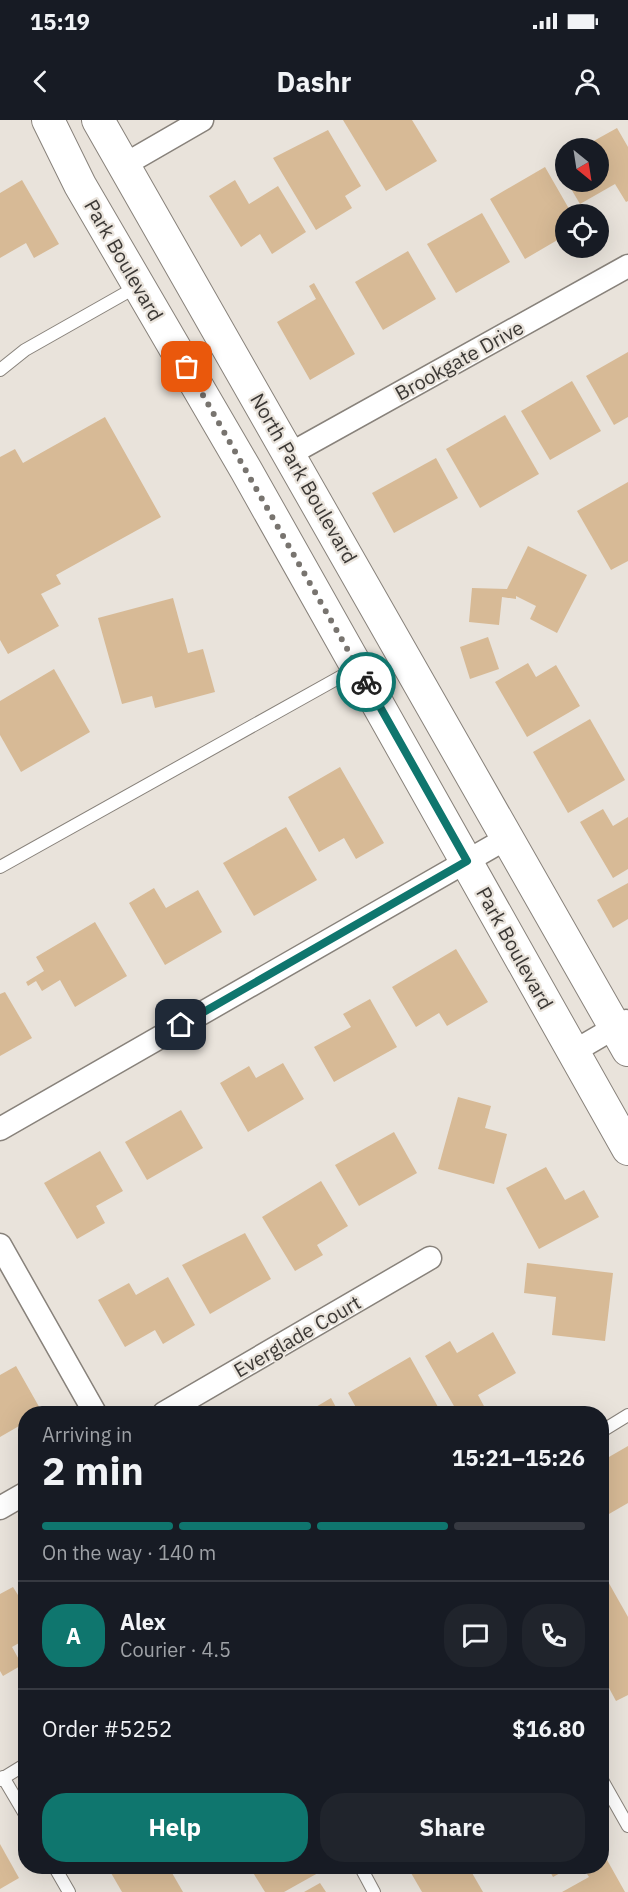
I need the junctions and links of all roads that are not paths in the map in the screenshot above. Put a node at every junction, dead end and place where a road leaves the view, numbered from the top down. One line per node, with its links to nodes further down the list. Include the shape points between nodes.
1 (48, 120): 6 (main road, Park Boulevard)
2 (98, 120): 4 (main road, North Park Boulevard)
3 (202, 120): 4 (street)
4 (124, 165): 8 (main road, North Park Boulevard)
5 (628, 266): 8 (street, Brookgate Drive)
6 (139, 285): 7 (lane, via 25,350); 9 (main road, Park Boulevard)
7 (0, 370)
8 (290, 454): 10 (main road, North Park Boulevard)
9 (357, 667): 11 (main road, Park Boulevard); 12 (lane)
10 (509, 837): 11 (street); 13 (main road)
11 (467, 861): 14 (main road, Park Boulevard); 15 (street)
12 (0, 867)
13 (624, 1032): 14 (street)
14 (573, 1052): 16 (main road, Park Boulevard)
15 (0, 1129)
16 (628, 1149)
17 (0, 1245): 19 (street)
18 (430, 1258): 20 (street, Everglade Court)
19 (91, 1406)
20 (176, 1406)
21 (628, 1415): 22 (lane)
22 (609, 1427)
23 (18, 1498): 24 (street)
24 (0, 1508)
25 (18, 1769): 26 (lane)
26 (2, 1779): 28 (lane)
27 (609, 1792): 29 (lane)
28 (18, 1804)
29 (628, 1826)
30 (59, 1874): 32 (lane)
31 (364, 1874): 33 (lane)
32 (69, 1892)
33 (374, 1892)

